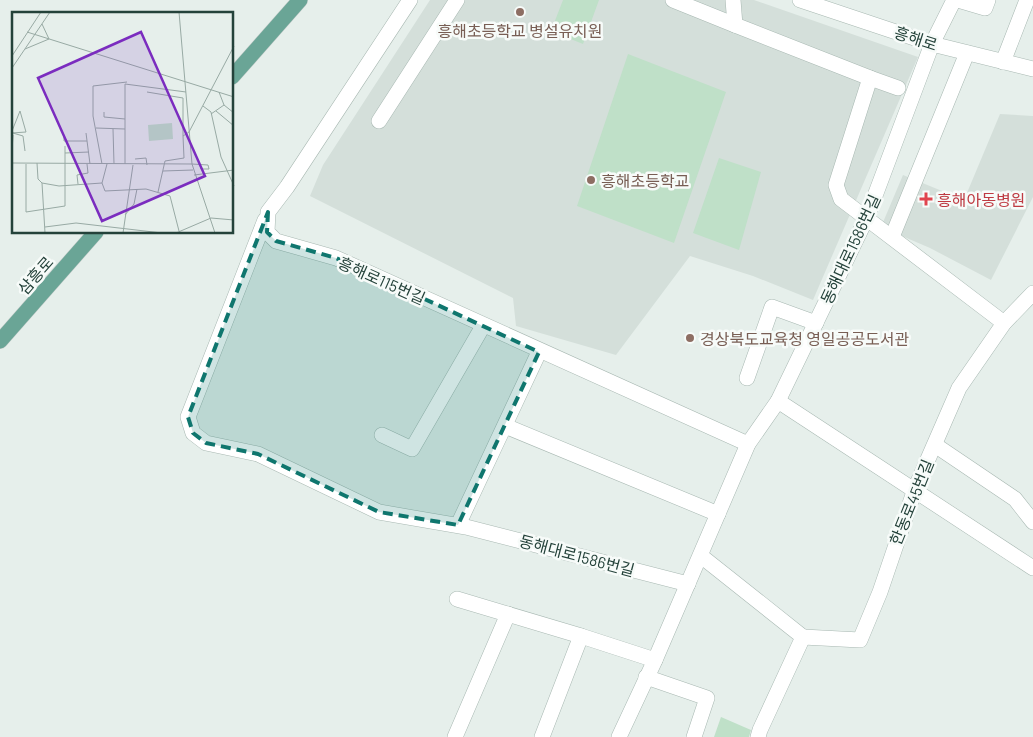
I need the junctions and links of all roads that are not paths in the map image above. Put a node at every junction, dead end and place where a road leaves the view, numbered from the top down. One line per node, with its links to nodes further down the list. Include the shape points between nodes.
1 (300, 0): 16 (main road)
2 (410, 0): 20 (street)
3 (457, 0): 19 (street)
4 (673, 0): 11 (street)
5 (733, 0): 11 (street)
6 (800, 0): 12 (street, 흥해로)
7 (954, 0): 12 (street, 동해대로1586번길)
8 (958, 0): 9 (street, via 985,8)
9 (988, 0)
10 (1026, 0): 14 (street)
11 (735, 25): 17 (street)
12 (932, 44): 13 (street, 흥해로); 21 (street, 동해대로1586번길)
13 (967, 53): 14 (street, 흥해로); 23 (street)
14 (1003, 62): 15 (street, 흥해로)
15 (1033, 68)
16 (234, 75)
17 (870, 78): 18 (street); 21 (street, via 836,185 841,199)
18 (898, 88)
19 (379, 121)
20 (268, 212): 27 (street, 흥해로115번길, via 267,232 276,241 336,258); 39 (street, 동해대로1586번길, via 188,417 194,433 206,443 258,454 379,512)
21 (867, 217): 23 (street); 25 (street, 동해대로1586번길)
22 (94, 234): 28 (main road, 삼흥로)
23 (892, 237): 26 (street)
24 (1033, 293): 26 (street, 한동로45번길)
25 (816, 323): 30 (street, via 772,307); 31 (street, 동해대로1586번길)
26 (1004, 323): 35 (street, 한동로45번길, via 959,388)
27 (483, 326): 29 (street, 흥해로115번길); 33 (street, via 412,449)
28 (0, 341)
29 (540, 352): 32 (street); 34 (street, 흥해로115번길)
30 (747, 378)
31 (778, 401): 34 (street, 동해대로1586번길); 36 (street)
32 (505, 426): 37 (street); 39 (street)
33 (382, 434)
34 (748, 444): 37 (street, 동해대로1586번길)
35 (935, 445): 36 (street, 한동로45번길); 38 (street, via 1015,499)
36 (915, 489): 41 (street); 46 (street, 한동로45번길, via 860,640)
37 (718, 514): 40 (street, 동해대로1586번길)
38 (1033, 522)
39 (462, 526): 42 (street, 동해대로1586번길)
40 (701, 556): 42 (street, 동해대로1586번길); 46 (street)
41 (1033, 568)
42 (688, 584): 47 (street, 동해대로1586번길)
43 (457, 599): 44 (street)
44 (508, 614): 45 (street); 49 (street)
45 (581, 636): 47 (street); 50 (street)
46 (803, 638): 53 (street)
47 (655, 660): 48 (street, 동해대로1586번길)
48 (646, 677): 51 (street, 동해대로1586번길); 52 (street, via 707,698)
49 (455, 737)
50 (542, 737)
51 (618, 737)
52 (694, 737)
53 (758, 737)

